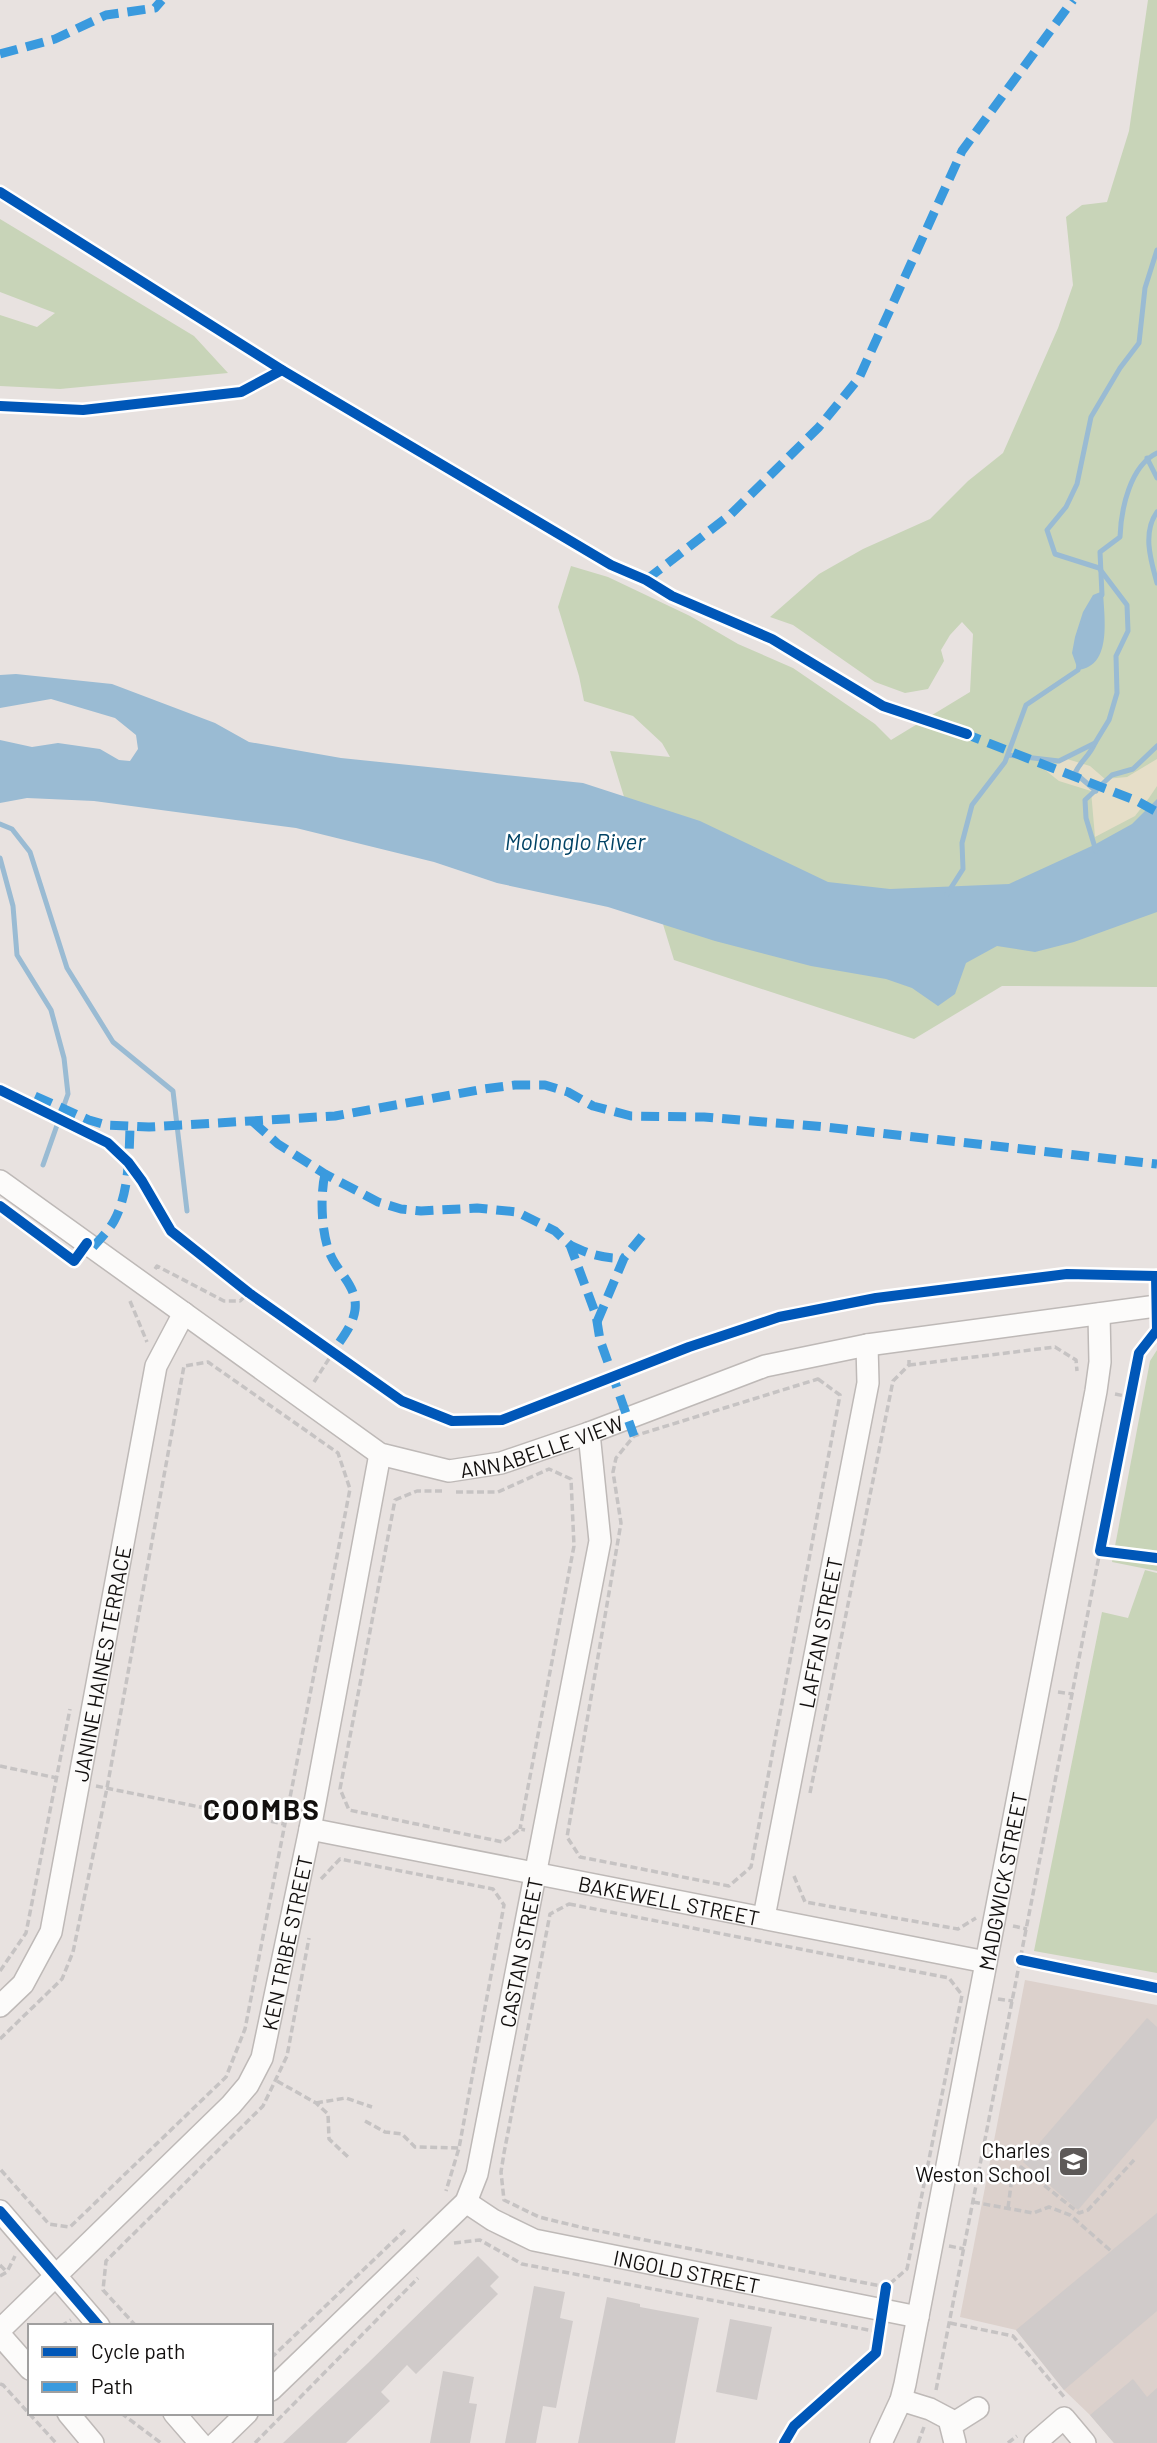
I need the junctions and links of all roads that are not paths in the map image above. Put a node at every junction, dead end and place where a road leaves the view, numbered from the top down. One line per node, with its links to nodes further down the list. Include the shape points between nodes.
1 (0, 1181): 3 (street, ANNABELLE VIEW)
2 (1157, 1306): 4 (street, ANNABELLE VIEW)
3 (184, 1313): 7 (street, ANNABELLE VIEW); 12 (street, JANINE HAINES TERRACE, via 156,1366 51,1932 23,1984)
4 (1099, 1314): 5 (street, ANNABELLE VIEW); 11 (street, MADGWICK STREET, via 1096,1391)
5 (867, 1345): 6 (street, ANNABELLE VIEW, via 765,1366); 10 (street, LAFFAN STREET, via 868,1383)
6 (589, 1433): 7 (street, ANNABELLE VIEW, via 501,1463 449,1471); 9 (street, CASTAN STREET, via 600,1541)
7 (380, 1454): 8 (street, KEN TRIBE STREET)
8 (310, 1829): 9 (street, BAKEWELL STREET); 15 (street, KEN TRIBE STREET, via 262,2058 248,2085)
9 (535, 1874): 10 (street, BAKEWELL STREET); 13 (street, CASTAN STREET, via 477,2174)
10 (764, 1917): 11 (street, BAKEWELL STREET)
11 (986, 1962): 16 (street, MADGWICK STREET)
12 (0, 2006)
13 (466, 2202): 16 (street, INGOLD STREET, via 534,2240); 20 (street, CASTAN STREET)
14 (0, 2211): 15 (street)
15 (56, 2276): 17 (street); 18 (street, KEN TRIBE STREET)
16 (918, 2317): 21 (street, MADGWICK STREET)
17 (97, 2324)
18 (0, 2332): 19 (street)
19 (28, 2367)
20 (273, 2388)
21 (901, 2400): 26 (street, via 949,2419); 30 (street, MADGWICK STREET)
22 (978, 2408): 26 (street)
23 (70, 2415): 27 (street)
24 (176, 2415): 28 (street)
25 (245, 2415): 29 (street)
26 (953, 2434)
27 (93, 2443)
28 (200, 2443)
29 (216, 2443)
30 (881, 2443)
31 (1035, 2443): 32 (street, via 1064,2418)
32 (1085, 2443)

